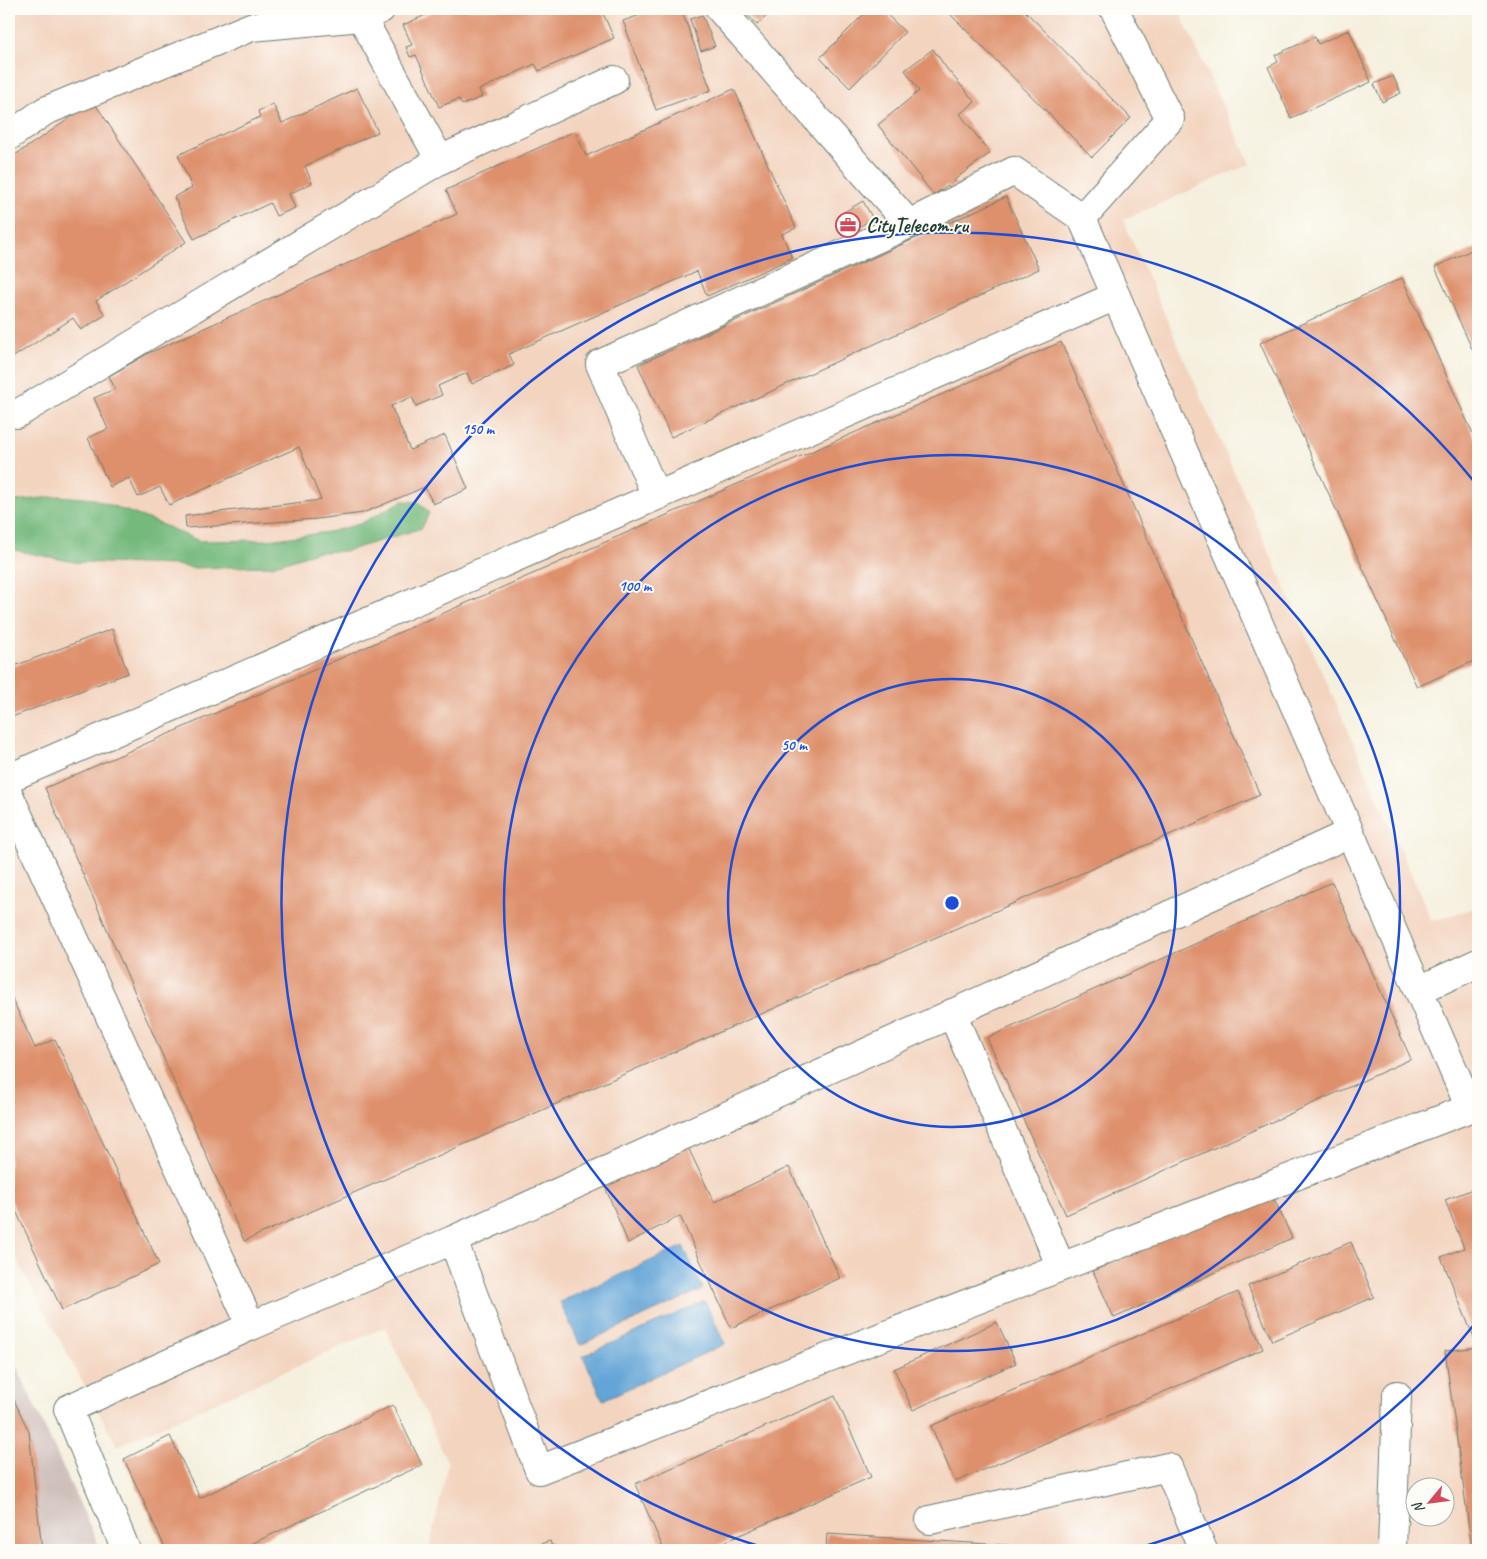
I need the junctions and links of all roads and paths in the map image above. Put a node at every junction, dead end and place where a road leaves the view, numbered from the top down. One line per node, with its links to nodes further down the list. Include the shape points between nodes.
1 (720, 9): 8 (lane)
2 (1114, 9): 7 (lane, via 1170,119)
3 (366, 12): 5 (lane, via 251,27 45,111); 6 (lane)
4 (614, 80): 6 (lane)
5 (9, 136)
6 (440, 160): 10 (lane)
7 (1082, 218): 8 (lane, via 1014,171); 9 (lane)
8 (909, 224): 11 (lane, via 600,364)
9 (1116, 296): 11 (lane); 14 (lane)
10 (17, 414)
11 (656, 496): 12 (lane)
12 (9, 778)
13 (9, 794): 20 (lane)
14 (1350, 833): 16 (lane); 17 (lane)
15 (1478, 963): 16 (lane)
16 (1419, 990): 19 (lane, via 1470,1108)
17 (952, 1013): 18 (lane); 19 (lane)
18 (453, 1240): 19 (lane, via 539,1470); 20 (lane)
19 (1061, 1267)
20 (251, 1326): 23 (lane, via 68,1409)
21 (1397, 1395): 25 (lane)
22 (930, 1520): 24 (lane, via 1168,1467)
23 (126, 1550)
24 (1203, 1550)
25 (1392, 1550)

